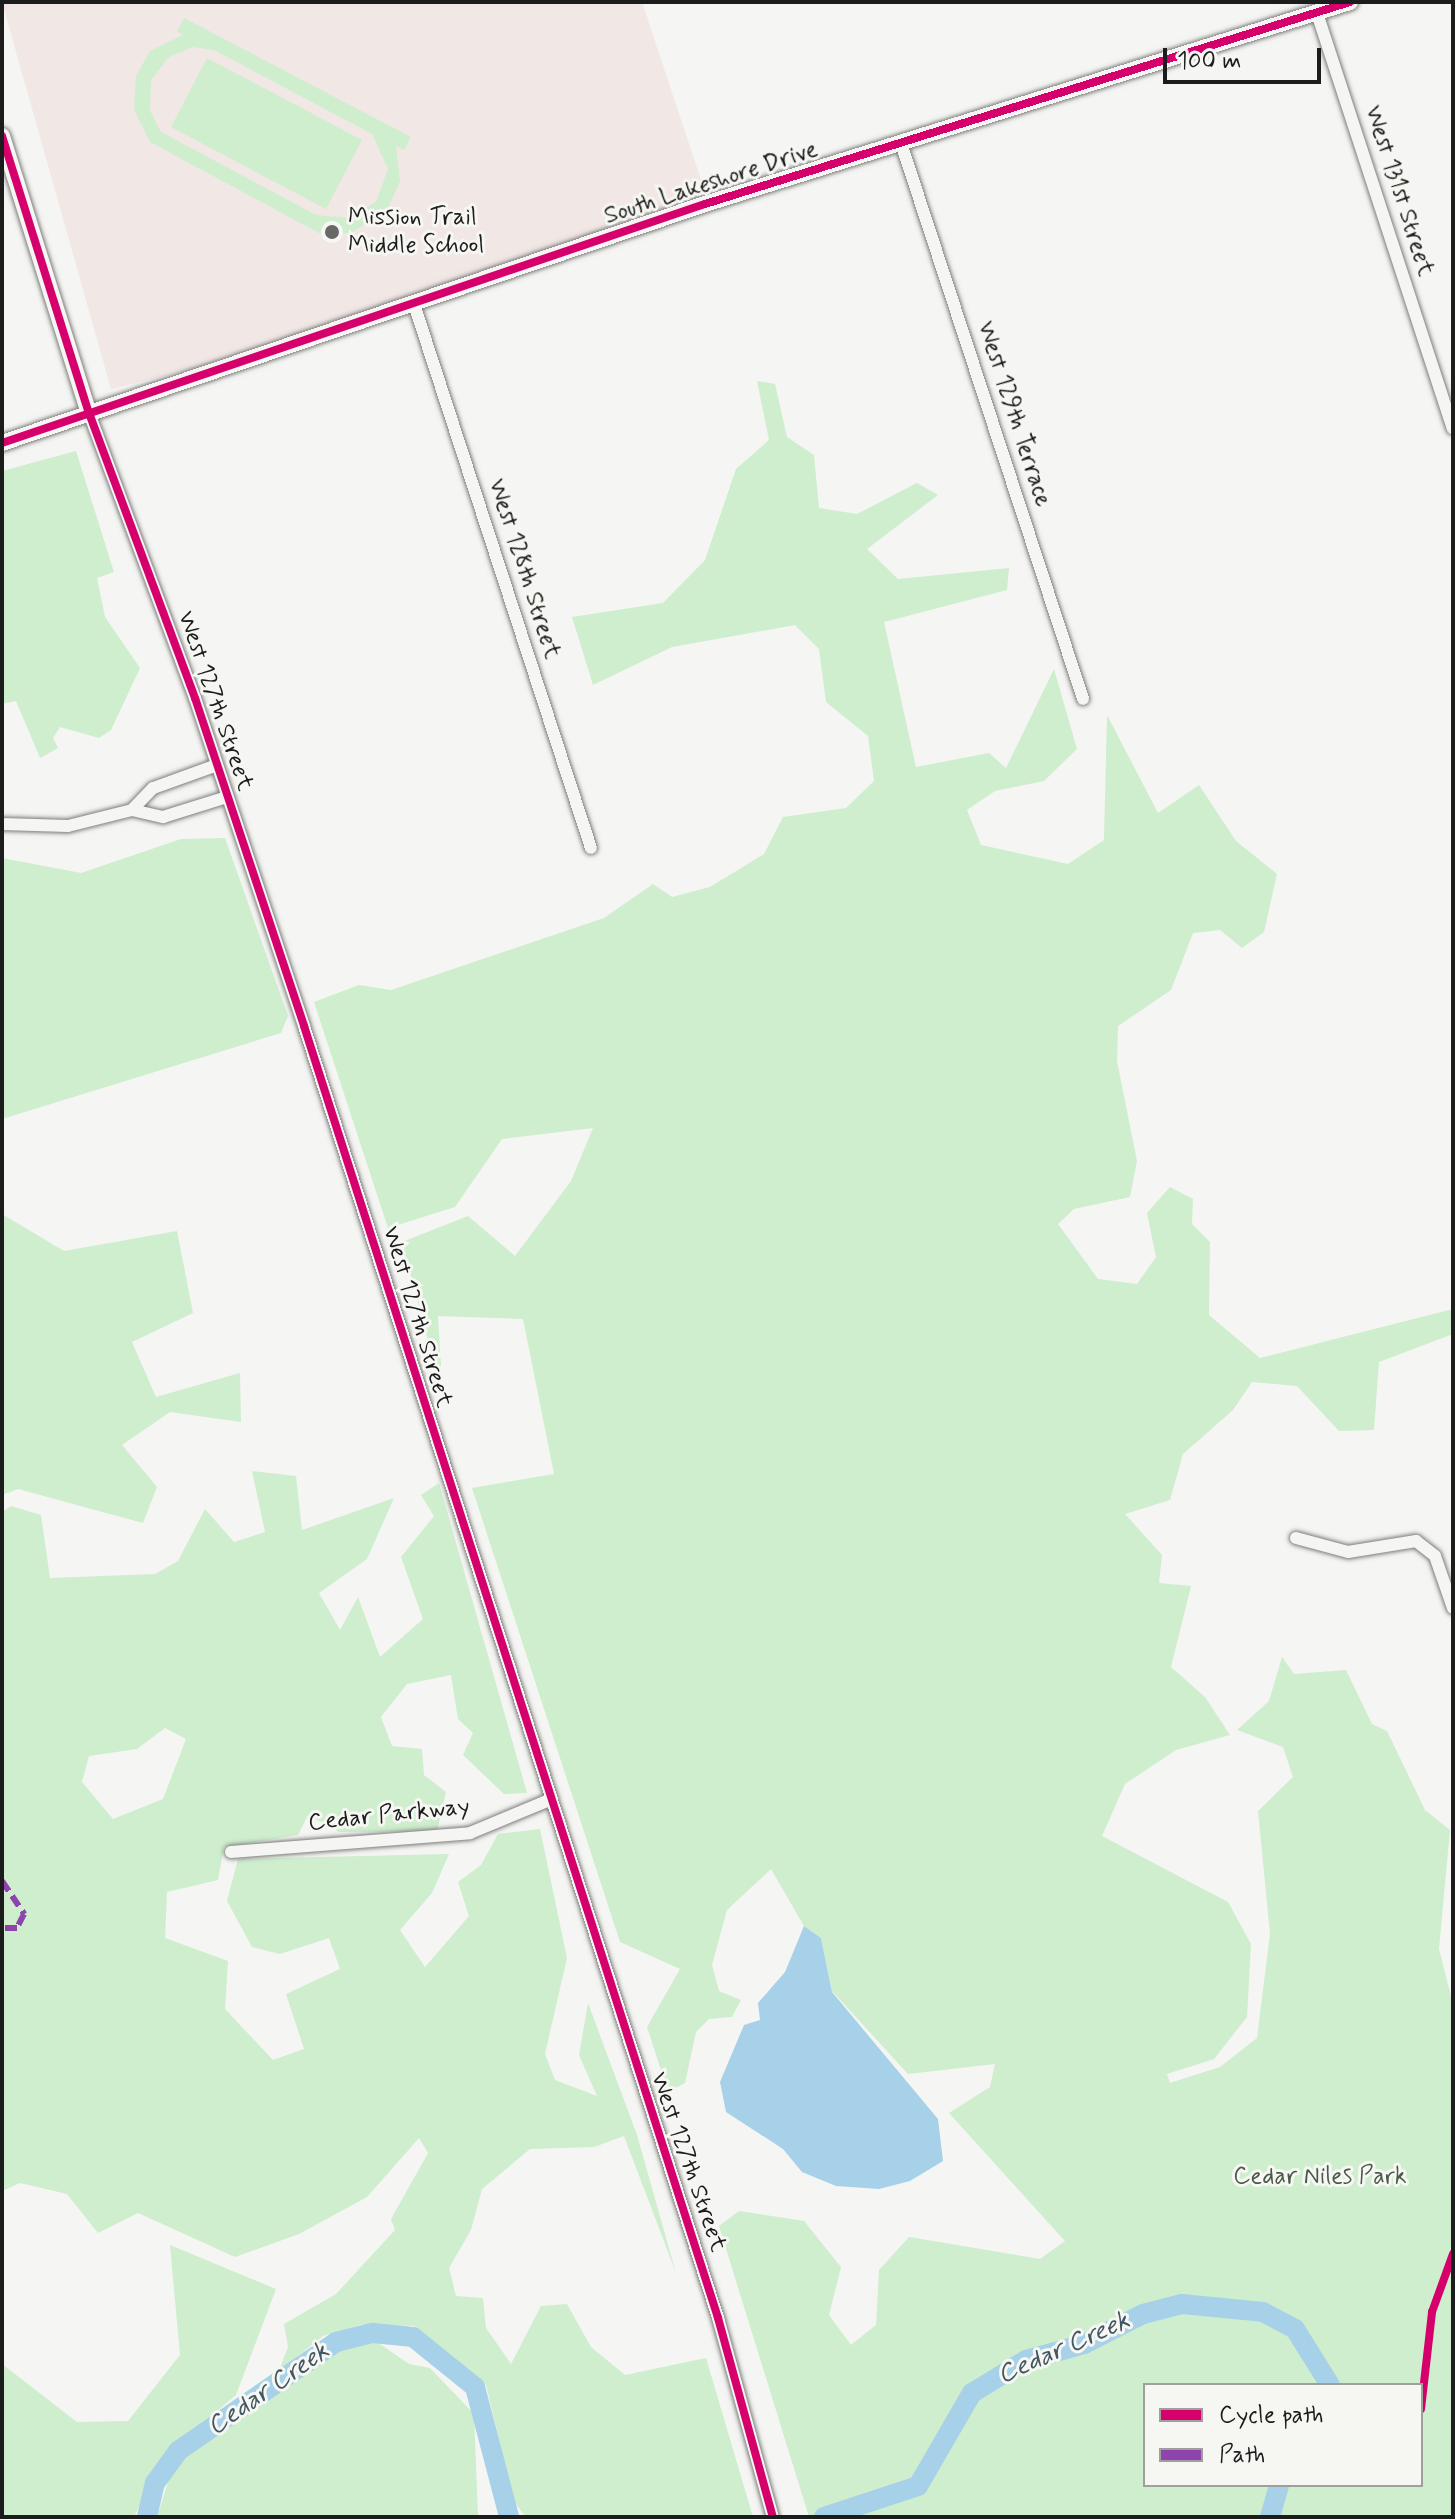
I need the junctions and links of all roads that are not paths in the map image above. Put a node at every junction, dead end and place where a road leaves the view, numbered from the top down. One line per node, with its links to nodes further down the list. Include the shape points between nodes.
1 (1350, 2): 2 (street, South Lakeshore Drive)
2 (1317, 13): 4 (street, South Lakeshore Drive); 7 (street, West 131st Street)
3 (2, 136): 6 (street, West 127th Street)
4 (901, 143): 5 (street, South Lakeshore Drive); 9 (street, West 129th Terrace)
5 (414, 304): 6 (street, South Lakeshore Drive); 14 (street, West 128th Street)
6 (89, 413): 8 (street, South Lakeshore Drive); 10 (street, West 127th Street)
7 (1453, 428)
8 (2, 443)
9 (1083, 699)
10 (217, 765): 11 (street, West 127th Street); 12 (street, via 153,788)
11 (227, 797): 12 (street, via 163,817); 17 (street, West 127th Street)
12 (132, 810): 13 (street, via 68,826)
13 (2, 824)
14 (591, 848)
15 (1296, 1538): 16 (street, via 1348,1552 1416,1541 1435,1556)
16 (1453, 1608)
17 (547, 1801): 18 (street, Cedar Parkway, via 470,1833); 19 (street, West 127th Street, via 718,2318)
18 (231, 1852)
19 (772, 2515)

